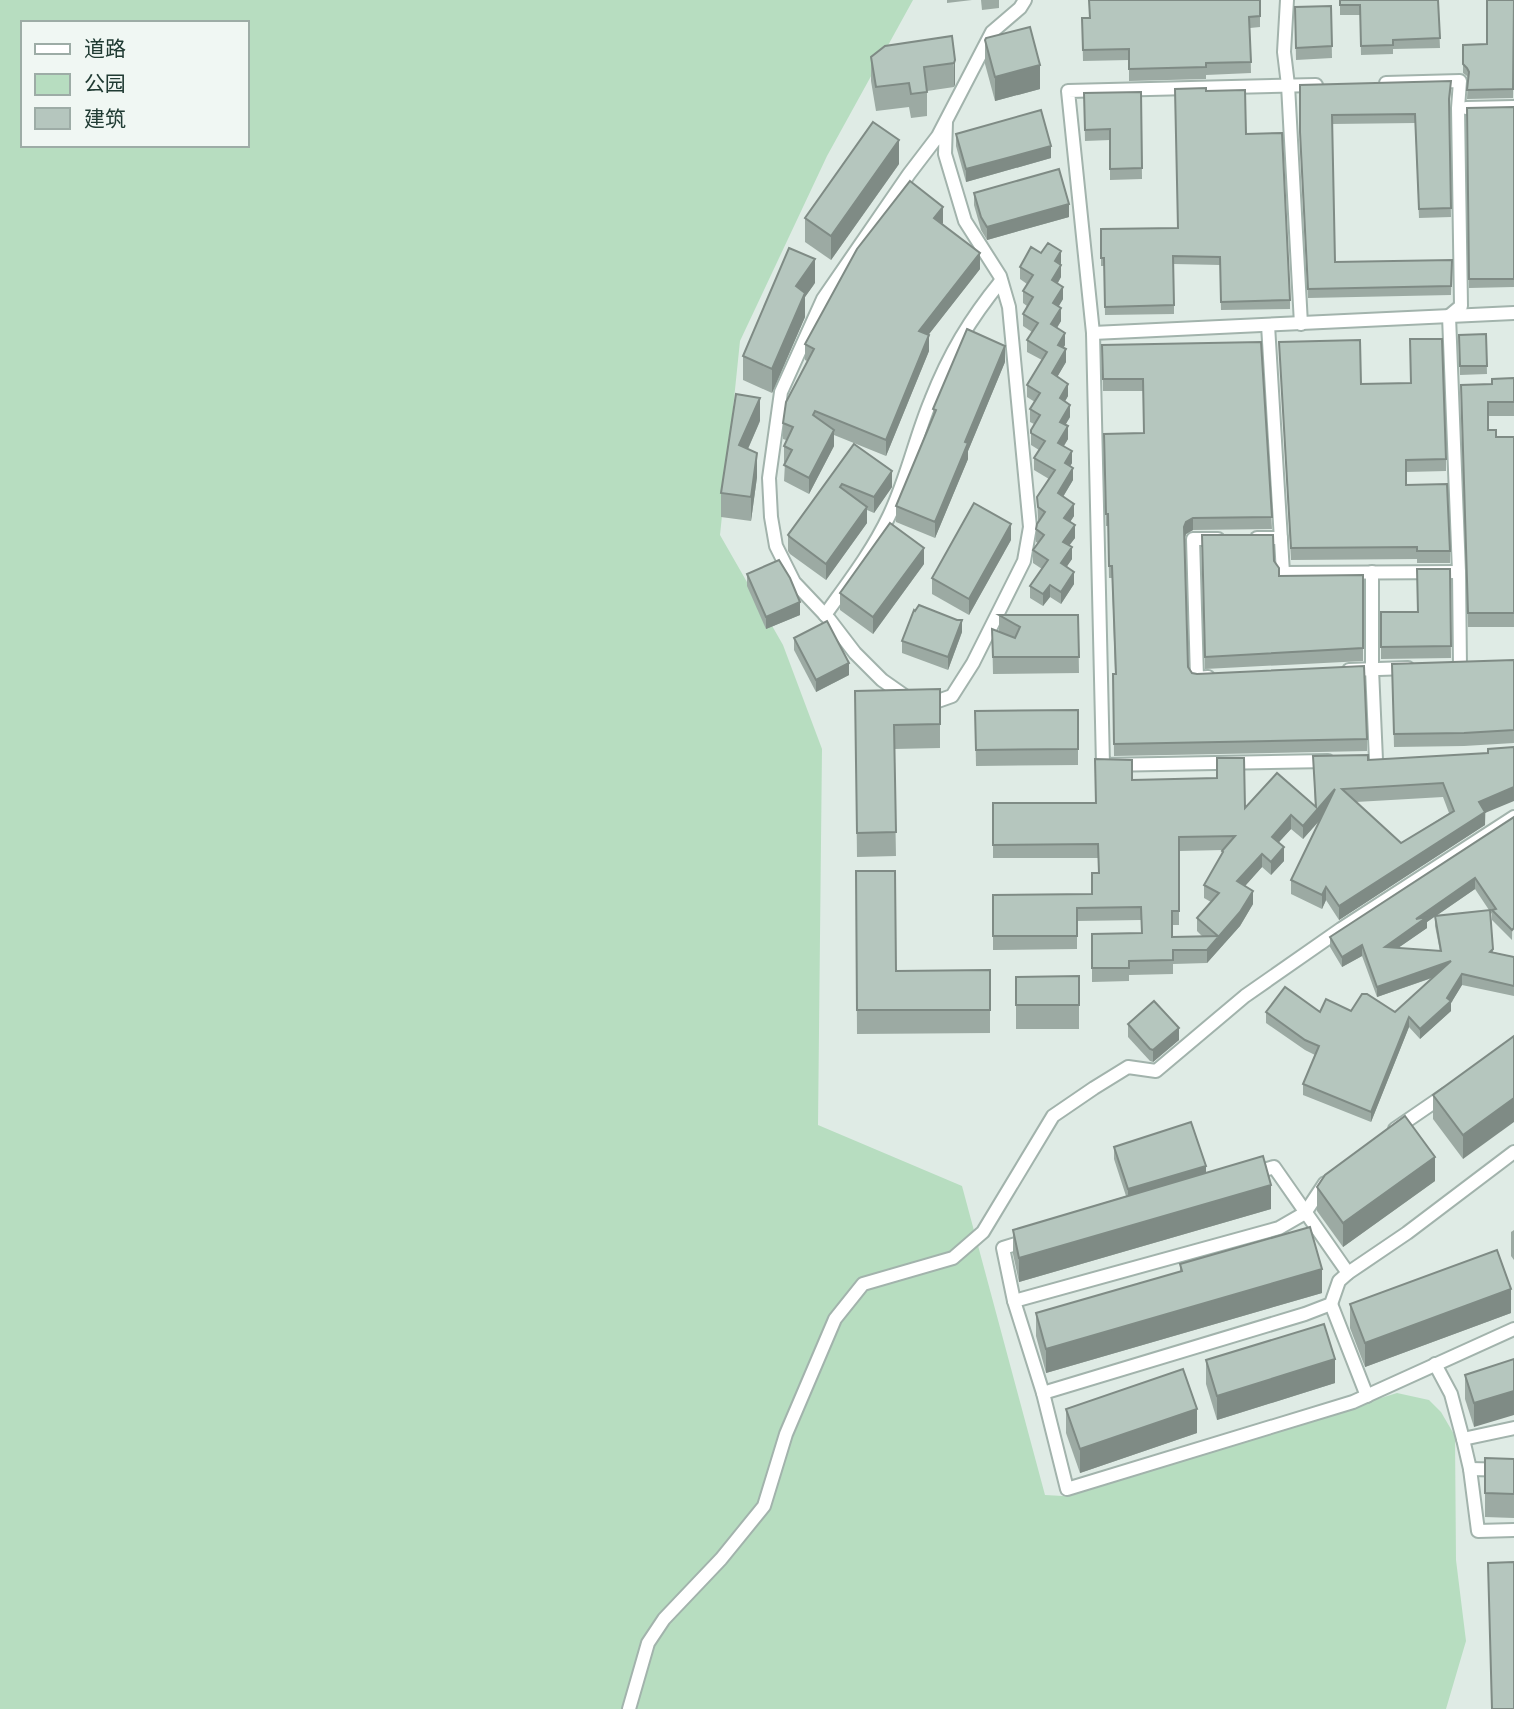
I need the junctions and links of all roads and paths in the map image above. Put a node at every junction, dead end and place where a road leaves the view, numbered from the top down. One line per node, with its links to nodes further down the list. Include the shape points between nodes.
1 (1025, 0): 8 (street, via 992,32)
2 (1287, 0): 5 (street, via 1284,52)
3 (1367, 83): 7 (street, via 1460,81)
4 (1328, 84): 5 (street)
5 (1288, 85): 12 (street); 14 (street, via 1068,91)
6 (1514, 107): 7 (street)
7 (1458, 108): 11 (street, via 1461,306)
8 (946, 122): 9 (street, via 944,154 965,221); 18 (street, via 823,299 781,392 769,478 776,546 794,582)
9 (1001, 281): 18 (street, via 958,341 930,402 890,516); 18 (street, via 1012,332 1030,527 1024,561 973,663 952,696 934,702 912,701 882,680)
10 (1514, 313): 11 (street)
11 (1449, 316): 12 (street); 17 (street)
12 (1301, 324): 13 (street)
13 (1268, 325): 14 (street); 15 (street)
14 (1093, 333): 27 (street, via 1103,765)
15 (1281, 538): 16 (street, via 1283,573); 23 (street, via 1193,539 1197,678)
16 (1372, 572): 17 (street); 21 (street)
17 (1459, 572): 19 (street)
18 (825, 615)
19 (1461, 667)
20 (1422, 668): 21 (street)
21 (1372, 669): 22 (street); 26 (street)
22 (1332, 671)
23 (1224, 676)
24 (1390, 759): 26 (street)
25 (1362, 760): 26 (street)
26 (1376, 760)
27 (1335, 761)
28 (1514, 817): 48 (street, via 1245,996 1156,1071 1128,1067 1053,1116 983,1232 953,1258 863,1284 835,1319 786,1434 764,1506 653,1635)
29 (1462, 1083): 30 (street)
30 (1382, 1138)
31 (1514, 1152): 36 (street)
32 (1338, 1171): 34 (street)
33 (1235, 1179): 34 (street, via 1274,1167)
34 (1305, 1213): 36 (street); 37 (street, via 1279,1228)
35 (1041, 1237): 37 (street, via 1003,1248)
36 (1348, 1273): 38 (street, via 1339,1281)
37 (1014, 1301): 41 (street)
38 (1331, 1304): 41 (street); 42 (street)
39 (1514, 1329): 40 (street)
40 (1435, 1364): 42 (street); 44 (street, via 1457,1392)
41 (1043, 1393): 42 (street, via 1067,1489)
42 (1367, 1396)
43 (1514, 1427): 44 (street)
44 (1463, 1439): 45 (street)
45 (1470, 1469): 46 (street); 47 (street, via 1478,1531)
46 (1514, 1470)
47 (1514, 1530)
48 (629, 1709)

